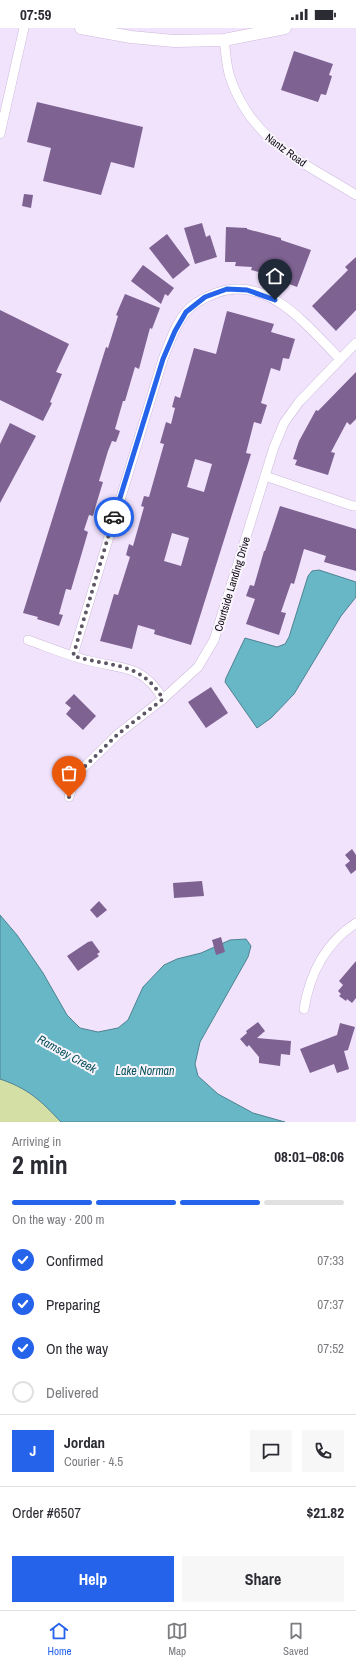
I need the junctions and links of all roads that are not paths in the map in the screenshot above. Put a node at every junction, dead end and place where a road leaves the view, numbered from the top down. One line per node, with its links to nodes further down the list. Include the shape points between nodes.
1 (24, 28): 5 (street)
2 (80, 28): 4 (main road, via 174,41)
3 (286, 28): 4 (main road)
4 (224, 40): 7 (street, Nantz Road, via 236,93 259,128 273,143 292,156)
5 (2, 119): 6 (street)
6 (0, 134)
7 (356, 194)
8 (356, 343): 9 (street, Courtside Landing Drive)
9 (340, 359): 10 (street, Courtside Landing Drive, via 299,402 284,423); 13 (street, via 290,309 275,300 247,290 227,289 205,297 186,312 163,359)
10 (265, 476): 11 (street); 14 (street, Courtside Landing Drive, via 214,640 198,667)
11 (356, 506)
12 (28, 640): 13 (street)
13 (73, 656): 14 (street, via 129,668 146,677)
14 (163, 699): 15 (street, Courtside Landing Drive, via 118,734 76,775)
15 (69, 797)
16 (356, 923): 17 (street, via 331,944 311,978)
17 (304, 1009)

